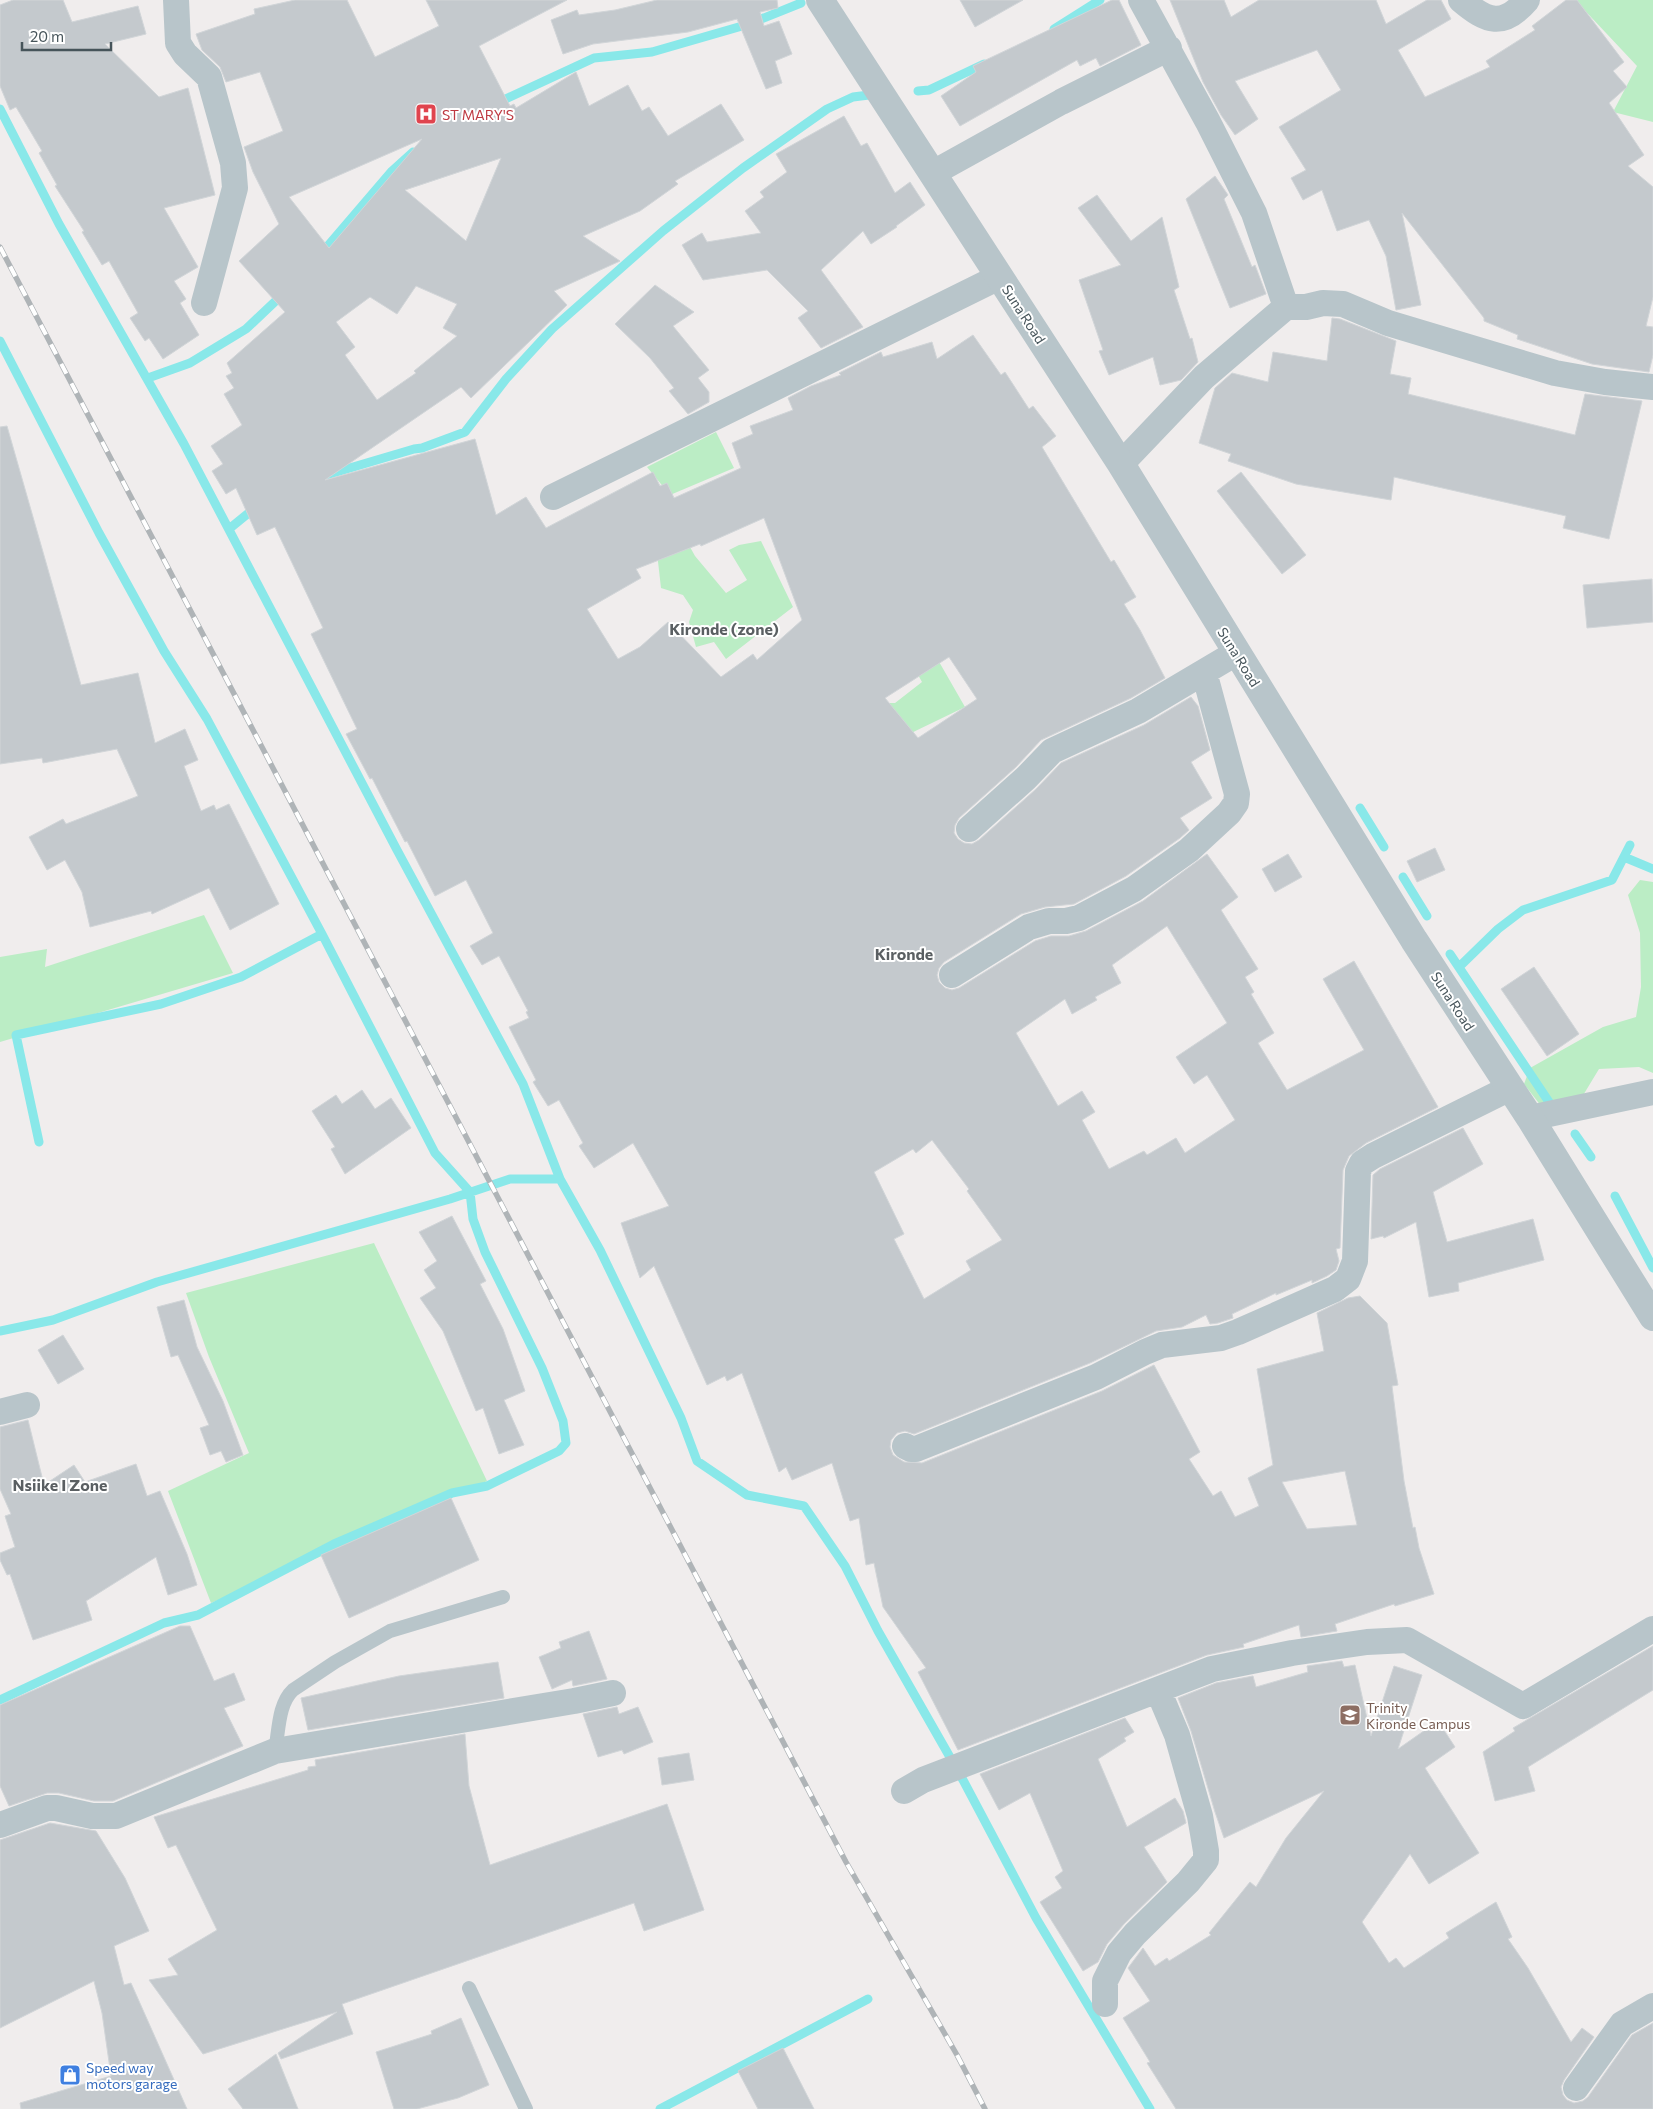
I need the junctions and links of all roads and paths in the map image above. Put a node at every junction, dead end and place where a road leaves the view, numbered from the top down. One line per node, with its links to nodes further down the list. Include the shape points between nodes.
1 (176, 0): 9 (street, via 178,43 209,77 233,163 234,188)
2 (820, 0): 7 (street, Suna Road)
3 (1141, 0): 6 (street)
4 (1461, 0): 5 (street, via 1486,18 1502,19 1511,16)
5 (1528, 0)
6 (1169, 48): 7 (street); 10 (street, via 1254,213)
7 (933, 172): 8 (street, Suna Road)
8 (999, 277): 12 (street, Suna Road); 13 (street)
9 (204, 303)
10 (1286, 307): 11 (street, via 1343,304 1388,324 1555,373); 12 (street, via 1204,377)
11 (1653, 387)
12 (1121, 464): 14 (street, Suna Road)
13 (553, 497)
14 (1236, 653): 15 (street); 18 (street, Suna Road)
15 (1204, 672): 16 (street, via 1138,711 1052,751); 17 (street, via 1237,794 1236,803 1229,813 1189,850 1134,889 1079,918 1029,927)
16 (969, 829)
17 (952, 975)
18 (1510, 1088): 20 (street, Suna Road); 24 (street, via 1362,1163 1358,1171 1355,1262 1348,1279 1335,1289 1229,1335 1162,1345 1096,1377 916,1449)
19 (1653, 1092): 20 (street)
20 (1530, 1118): 21 (street, Suna Road)
21 (1653, 1317)
22 (27, 1405): 23 (street)
23 (0, 1412)
24 (906, 1446)
25 (503, 1597): 29 (lane, via 390,1631 293,1690 283,1705)
26 (1653, 1629): 27 (street, via 1523,1706 1407,1640 1367,1642 1253,1660 1212,1669)
27 (1158, 1690): 30 (street, via 923,1780); 33 (street, via 1177,1735 1200,1816 1206,1860 1119,1953 1105,1981)
28 (613, 1693): 29 (street)
29 (275, 1751): 31 (street, via 116,1816 92,1816 47,1808)
30 (904, 1791)
31 (0, 1825)
32 (469, 1988): 36 (lane)
33 (1105, 2004)
34 (1653, 2006): 35 (street, via 1622,2024)
35 (1576, 2088)
36 (526, 2109)

